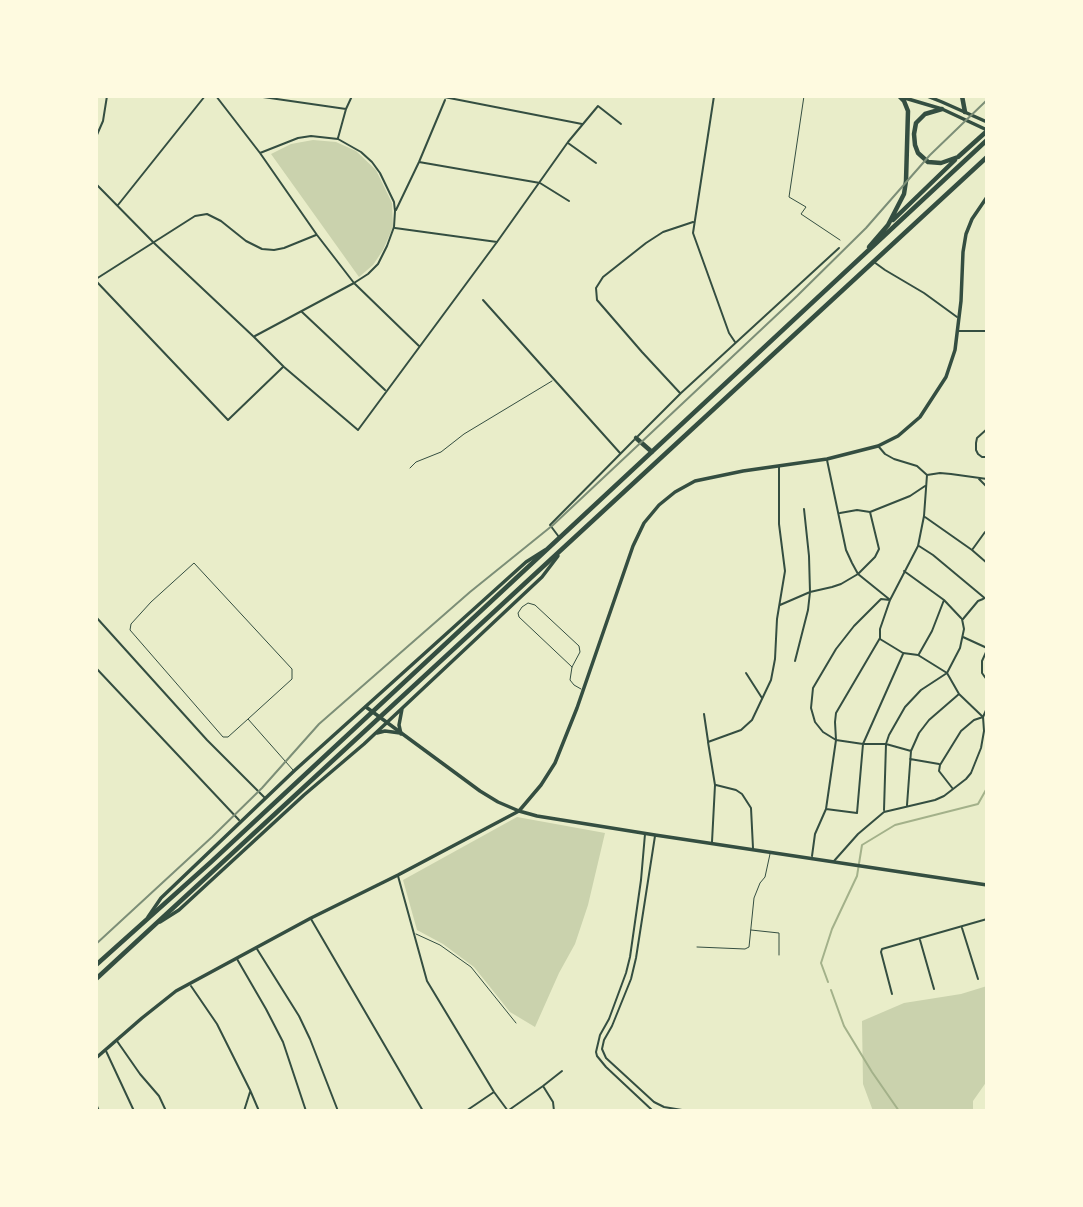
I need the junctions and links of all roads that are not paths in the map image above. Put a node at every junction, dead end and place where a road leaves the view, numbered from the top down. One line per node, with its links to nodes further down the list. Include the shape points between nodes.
1 (107, 96): 22 (street)
2 (205, 96): 35 (street)
3 (216, 96): 26 (street)
4 (256, 96): 13 (street)
5 (352, 96): 13 (street)
6 (439, 96): 12 (street)
7 (714, 96): 37 (street)
8 (804, 96): 41 (lane, via 789,197 806,207 801,214)
9 (899, 96): 14 (main road); 38 (highway, via 908,111 906,181)
10 (927, 96): 15 (main road)
11 (962, 96): 15 (highway)
12 (445, 99): 19 (street); 29 (street)
13 (346, 109): 23 (street)
14 (942, 109): 17 (main road); 27 (highway, via 918,119 915,145 928,162)
15 (965, 112): 16 (main road)
16 (973, 116): 17 (main road); 18 (main road)
17 (971, 122): 21 (main road)
18 (987, 122)
19 (583, 124): 20 (street, via 598,106); 25 (street)
20 (621, 124)
21 (987, 131): 27 (highway)
22 (96, 137)
23 (338, 139): 26 (street, via 298,138); 36 (street, via 372,162)
24 (987, 140): 45 (highway)
25 (568, 142): 30 (street); 31 (street)
26 (260, 153): 40 (street)
27 (958, 157): 38 (highway)
28 (987, 157): 46 (highway)
29 (419, 162): 31 (street); 36 (street)
30 (596, 163)
31 (540, 183): 34 (street); 42 (street)
32 (96, 184): 35 (street)
33 (987, 197): 51 (main road, via 966,234)
34 (569, 201)
35 (117, 206): 43 (street)
36 (395, 211): 39 (street)
37 (693, 222): 55 (street, via 695,241); 60 (street, via 646,243 596,288 597,300)
38 (888, 225): 45 (highway)
39 (394, 228): 42 (street); 48 (street, via 378,264)
40 (317, 234): 43 (street, via 284,248 262,249 207,214 195,216); 48 (street)
41 (840, 240)
42 (497, 242): 56 (street)
43 (153, 243): 47 (street); 54 (street)
44 (839, 248): 55 (street)
45 (863, 255): 64 (highway)
46 (874, 261): 51 (street); 83 (highway)
47 (96, 280): 57 (street, via 228,420)
48 (355, 283): 50 (street); 56 (street)
49 (483, 299): 58 (street)
50 (302, 312): 54 (street); 59 (street)
51 (959, 319): 52 (main road)
52 (958, 331): 53 (street); 63 (main road, via 946,377 935,396 920,417)
53 (987, 331)
54 (254, 337): 57 (street)
55 (736, 343): 60 (street)
56 (420, 347): 59 (street)
57 (284, 367): 59 (street, via 358,430)
58 (554, 380): 65 (street); 69 (lane)
59 (386, 390)
60 (681, 393): 62 (street)
61 (987, 430): 66 (street, via 976,443 978,454)
62 (636, 438): 64 (highway); 65 (street)
63 (878, 446): 67 (main road); 70 (street)
64 (652, 452): 80 (highway)
65 (621, 453): 80 (street, via 550,525)
66 (987, 457)
67 (827, 459): 68 (main road); 77 (street)
68 (779, 467): 92 (street, via 785,570); 106 (main road, via 695,481 649,515 633,546)
69 (410, 468)
70 (927, 475): 71 (street); 73 (street)
71 (978, 479): 72 (street); 74 (street)
72 (987, 479)
73 (927, 485): 76 (street); 78 (street)
74 (987, 487)
75 (804, 509): 88 (street)
76 (870, 512): 77 (street); 87 (street, via 878,554)
77 (839, 514): 87 (street, via 846,550)
78 (924, 516): 81 (street); 84 (street)
79 (987, 532): 84 (street)
80 (559, 537): 82 (highway)
81 (918, 546): 86 (street); 89 (street)
82 (549, 547): 109 (main road, via 526,562); 145 (highway)
83 (564, 548): 110 (main road, via 542,577); 146 (highway)
84 (972, 550): 85 (street)
85 (987, 563)
86 (904, 571): 90 (street); 91 (street)
87 (858, 574): 88 (street); 90 (street)
88 (810, 592): 92 (street); 100 (street)
89 (987, 599): 94 (street, via 981,598)
90 (890, 600): 95 (street); 118 (street, via 881,599 854,626 813,688 811,708 816,722)
91 (944, 600): 94 (street); 99 (street)
92 (780, 605): 108 (street, via 773,670)
93 (96, 617): 128 (street)
94 (962, 619): 96 (street)
95 (880, 638): 98 (street); 118 (street, via 836,713)
96 (963, 638): 97 (street); 104 (street)
97 (987, 649): 105 (street, via 982,661)
98 (904, 653): 99 (street); 120 (street)
99 (918, 655): 104 (street)
100 (795, 662)
101 (572, 667): 101 (lane, via 519,617 522,607 535,605 579,646); 106 (lane, via 571,682)
102 (96, 668): 133 (street)
103 (746, 673): 108 (street)
104 (947, 673): 107 (street); 121 (street, via 905,707)
105 (987, 680)
106 (583, 690): 131 (main road, via 555,763)
107 (959, 694): 113 (street); 122 (street, via 929,720)
108 (763, 700): 119 (street, via 741,730)
109 (366, 707): 115 (main road); 125 (main road)
110 (402, 707): 115 (main road); 117 (main road)
111 (987, 708): 113 (street)
112 (704, 714): 119 (street)
113 (983, 717): 124 (street, via 961,731); 127 (street, via 984,731 971,773)
114 (248, 719): 114 (lane, via 223,737 130,630 133,621 194,563 293,672 292,679); 125 (lane)
115 (386, 723): 116 (main road); 117 (main road)
116 (375, 733): 117 (main road); 146 (main road, via 179,910)
117 (401, 734): 131 (main road, via 480,791)
118 (836, 740): 120 (street); 130 (street)
119 (708, 742): 126 (street)
120 (863, 744): 121 (street); 130 (street, via 857,813)
121 (886, 744): 122 (street); 132 (street)
122 (911, 751): 123 (street)
123 (911, 759): 124 (street); 129 (street)
124 (940, 765): 127 (street, via 939,771)
125 (294, 771): 128 (main road)
126 (715, 785): 136 (street); 137 (street, via 736,790 751,808)
127 (953, 789): 129 (street, via 935,800)
128 (266, 799): 133 (main road)
129 (907, 806): 132 (street)
130 (826, 809): 139 (street)
131 (519, 811): 134 (main road); 141 (main road)
132 (884, 812): 140 (street)
133 (241, 822): 145 (main road, via 161,898)
134 (645, 833): 135 (main road); 181 (street, via 630,957 596,1052)
135 (655, 835): 136 (main road); 182 (street, via 632,979 602,1049 654,1102)
136 (712, 843): 137 (main road)
137 (753, 849): 138 (main road)
138 (770, 852): 139 (main road); 148 (lane, via 767,872 754,898)
139 (811, 858): 140 (main road)
140 (834, 862): 142 (main road)
141 (398, 875): 143 (main road); 149 (street)
142 (987, 885)
143 (311, 918): 152 (main road); 177 (street)
144 (987, 919): 147 (street)
145 (144, 922): 155 (highway)
146 (152, 927): 156 (highway)
147 (962, 927): 150 (street); 157 (street)
148 (750, 930): 151 (lane, via 750,945 745,949); 153 (lane, via 778,932)
149 (414, 933): 161 (lane, via 471,967); 168 (street, via 431,989)
150 (919, 939): 159 (street); 160 (street, via 881,950)
151 (697, 947)
152 (257, 948): 154 (main road); 176 (street, via 299,1016)
153 (779, 955)
154 (237, 958): 158 (main road); 175 (street, via 283,1042)
155 (96, 965)
156 (96, 979)
157 (978, 979)
158 (190, 984): 162 (main road); 167 (street, via 217,1024)
159 (934, 989)
160 (891, 993)
161 (516, 1023)
162 (116, 1040): 163 (main road); 172 (street)
163 (106, 1049): 164 (main road); 171 (street)
164 (96, 1058)
165 (562, 1072): 166 (street)
166 (543, 1086): 179 (street); 180 (street)
167 (250, 1090): 173 (street); 174 (street)
168 (494, 1092): 178 (street); 179 (street)
169 (96, 1104): 170 (street)
170 (99, 1111)
171 (134, 1111)
172 (166, 1111)
173 (244, 1111)
174 (259, 1111)
175 (306, 1111)
176 (338, 1111)
177 (422, 1111)
178 (466, 1111)
179 (508, 1111)
180 (554, 1111)
181 (653, 1111)
182 (688, 1111)

